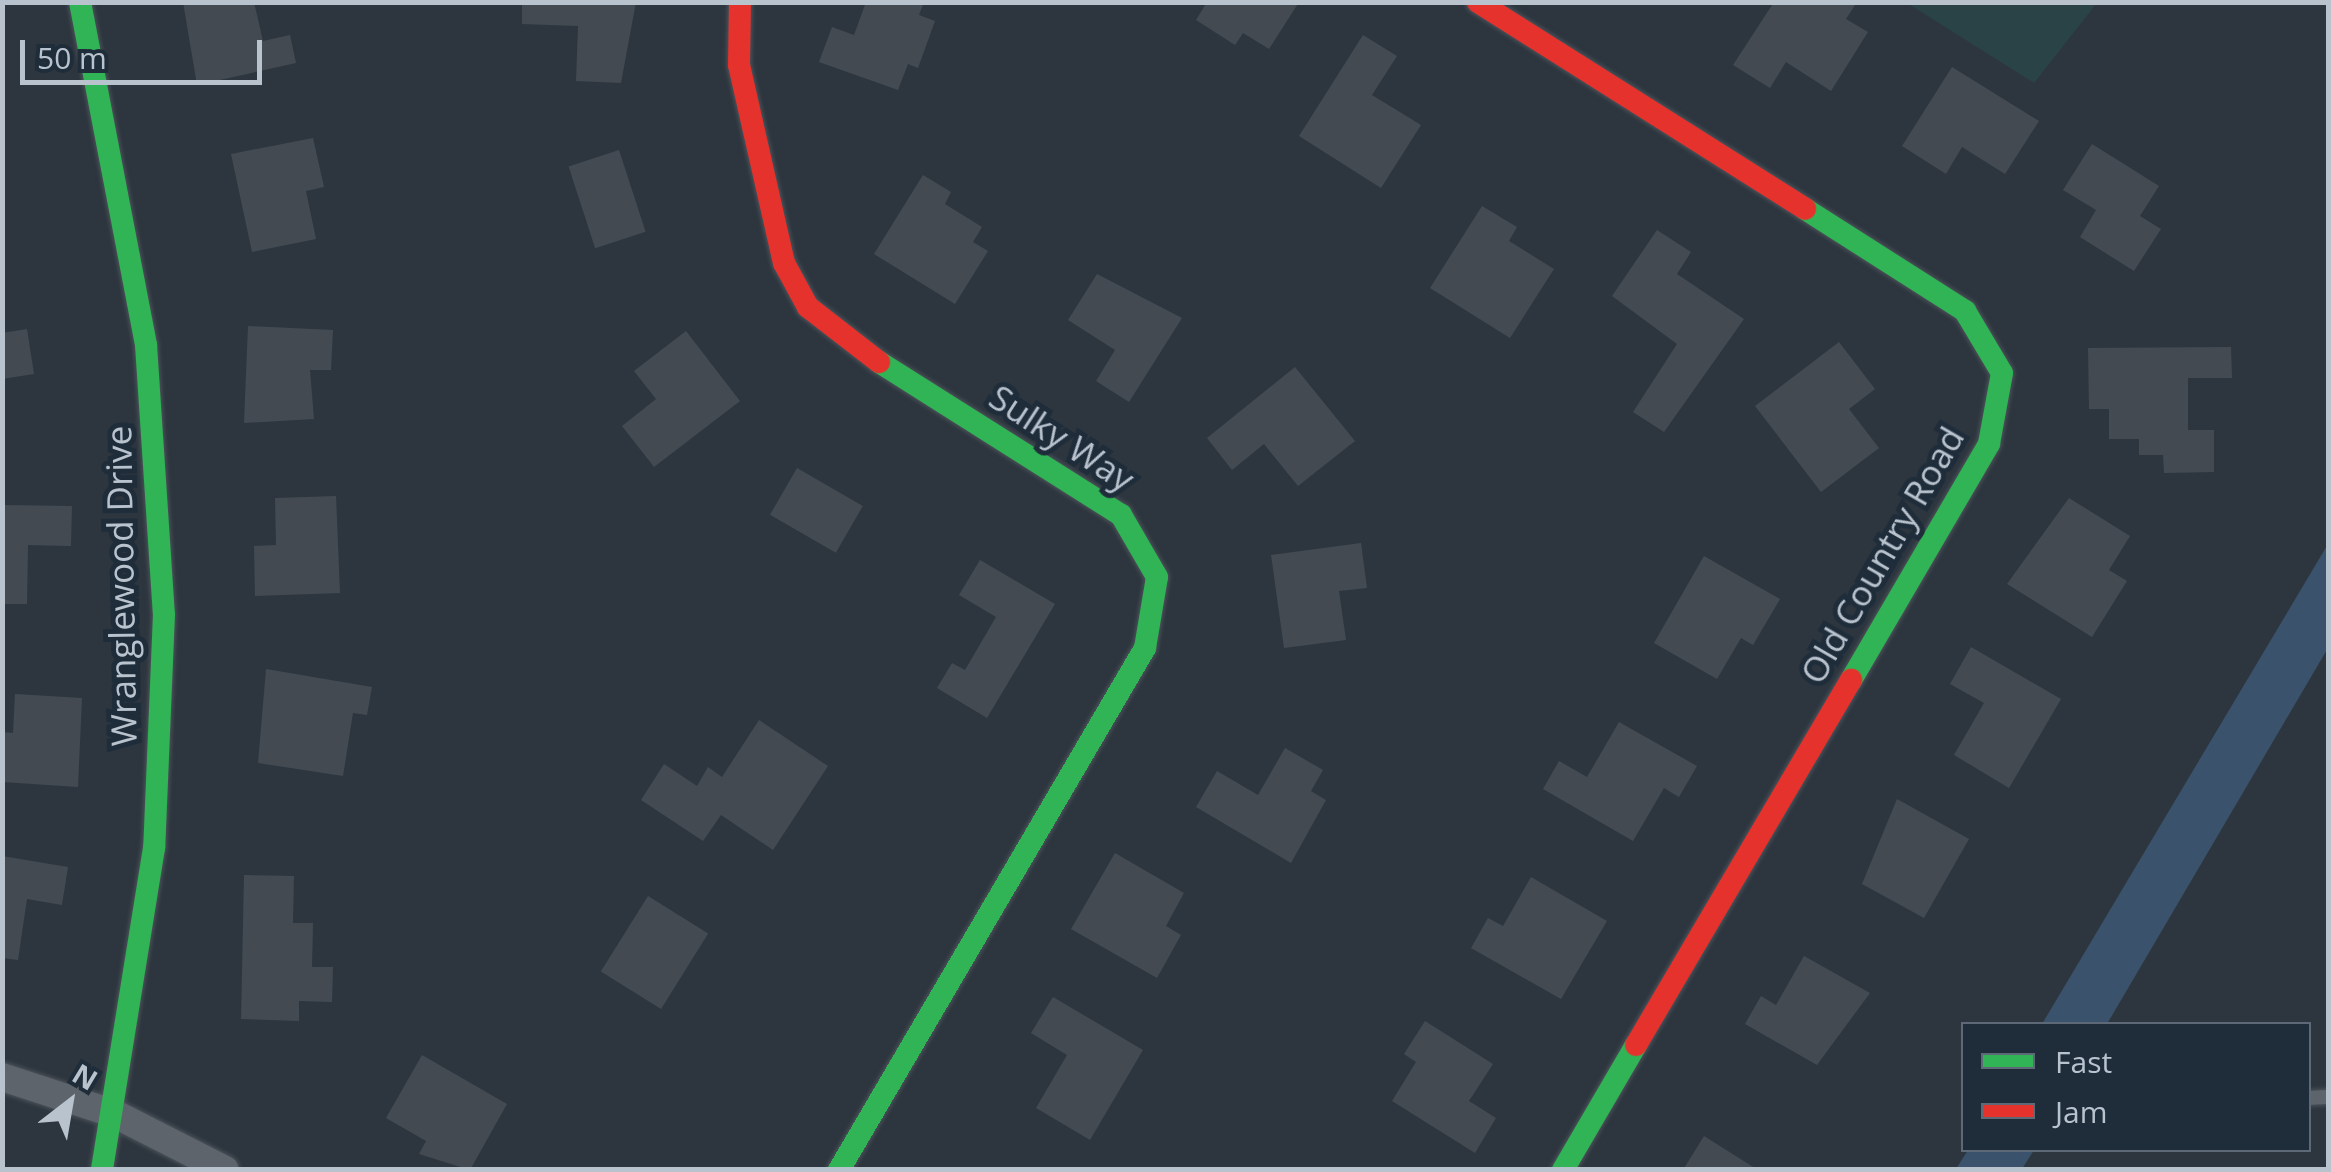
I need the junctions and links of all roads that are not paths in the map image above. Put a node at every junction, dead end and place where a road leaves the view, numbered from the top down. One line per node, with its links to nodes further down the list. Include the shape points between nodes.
1 (80, 2): 5 (street, Wranglewood Drive, via 146,346 163,594 154,848)
2 (740, 2): 8 (street, Sulky Way, via 735,41 747,101 784,263 808,307 844,340 1121,516 1158,577 1145,648)
3 (1478, 2): 9 (street, Old Country Road, via 1965,312 2002,373 1989,444)
4 (2, 1077): 5 (street)
5 (115, 1114): 6 (street, Wranglewood Drive); 7 (street)
6 (102, 1170)
7 (225, 1170)
8 (839, 1170)
9 (1563, 1170)

